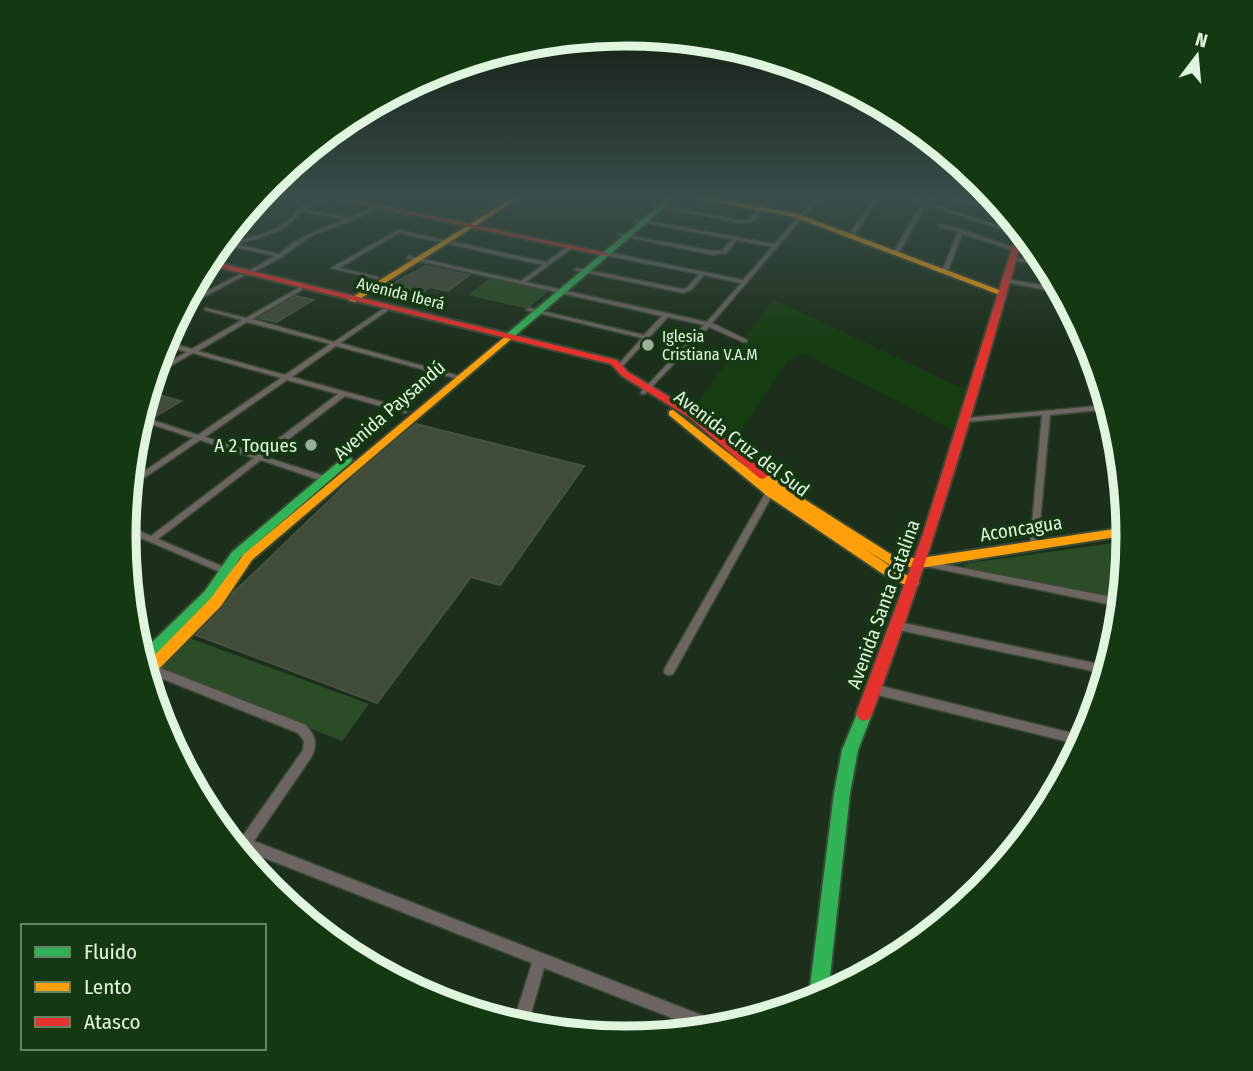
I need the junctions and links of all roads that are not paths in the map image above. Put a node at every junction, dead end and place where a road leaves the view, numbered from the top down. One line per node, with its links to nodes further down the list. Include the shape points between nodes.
1 (233, 245): 19 (street)
2 (292, 245): 19 (street)
3 (374, 245): 27 (street, via 334,268)
4 (434, 245): 20 (main road)
5 (459, 245): 21 (street)
6 (561, 245): 16 (main road)
7 (612, 245): 17 (main road, Avenida Paysandú)
8 (671, 245): 9 (street, via 713,253 724,252)
9 (730, 245)
10 (770, 245): 15 (street)
11 (874, 245): 18 (main road)
12 (901, 245): 18 (street)
13 (955, 245): 24 (street)
14 (1018, 245): 30 (main road, Avenida Santa Catalina)
15 (775, 246): 29 (street)
16 (570, 247): 17 (main road); 21 (street)
17 (603, 253): 23 (main road, Avenida Paysandú); 25 (street)
18 (896, 253): 24 (main road)
19 (280, 256): 26 (street)
20 (413, 258): 27 (main road); 28 (street); 34 (main road)
21 (547, 264): 28 (street)
22 (217, 267): 26 (main road, Avenida Iberá)
23 (581, 270): 25 (street, via 682,291); 32 (main road, Avenida Paysandú)
24 (944, 271): 30 (main road)
25 (703, 273): 29 (street)
26 (246, 274): 31 (main road, Avenida Iberá); 34 (main road, Avenida Iberá); 35 (street)
27 (376, 278): 34 (main road)
28 (523, 282): 32 (street)
29 (745, 282): 41 (street)
30 (1005, 287): 33 (street); 57 (main road, Avenida Santa Catalina)
31 (299, 289): 34 (main road, Avenida Iberá); 40 (street)
32 (558, 290): 38 (main road, Avenida Paysandú); 39 (street)
33 (1050, 290)
34 (348, 298): 37 (main road, Avenida Iberá); 42 (main road, Avenida Iberá)
35 (198, 299)
36 (206, 309): 40 (street)
37 (385, 310): 42 (main road, Avenida Iberá); 45 (street)
38 (533, 311): 42 (main road, Avenida Paysandú); 43 (street)
39 (666, 315): 41 (street); 43 (street)
40 (247, 319): 45 (street); 47 (street)
41 (708, 324): 44 (street); 52 (street)
42 (500, 337): 49 (main road, Avenida Cruz del Sud, via 614,362); 50 (main road, Avenida Paysandú); 52 (main road, Avenida Cruz del Sud, via 604,366)
43 (645, 337): 49 (street)
44 (745, 341)
45 (335, 344): 50 (street); 51 (street)
46 (175, 347): 47 (street)
47 (192, 352): 48 (street); 51 (street)
48 (167, 366)
49 (618, 368): 52 (main road, Avenida Cruz del Sud)
50 (453, 376): 55 (main road, Avenida Paysandú); 69 (main road, Avenida Paysandú)
51 (286, 378): 53 (street); 59 (street)
52 (645, 391): 63 (main road, Avenida Cruz del Sud); 68 (main road, Avenida Cruz del Sud, via 694,416 781,490 894,562)
53 (343, 394): 55 (street); 60 (street)
54 (1100, 408): 56 (street)
55 (405, 411): 62 (main road, Avenida Paysandú)
56 (1046, 414): 57 (street); 67 (street)
57 (965, 420): 68 (main road, Avenida Santa Catalina)
58 (150, 421): 59 (street)
59 (200, 437): 60 (street); 61 (street)
60 (260, 458): 62 (street); 66 (street)
61 (140, 477)
62 (325, 479): 69 (main road, Avenida Paysandú, via 246,546)
63 (770, 492): 70 (main road, Avenida Cruz del Sud); 76 (street)
64 (136, 533): 66 (street)
65 (1116, 533): 67 (main road, Aconcagua)
66 (152, 539): 69 (street)
67 (1034, 545): 68 (main road, Aconcagua)
68 (920, 563): 70 (main road, Avenida Santa Catalina); 71 (street)
69 (229, 573): 73 (main road, Avenida Paysandú, via 216,602)
70 (912, 583): 72 (main road, Avenida Santa Catalina)
71 (1112, 602)
72 (899, 626): 75 (street); 77 (main road, Avenida Santa Catalina)
73 (152, 656)
74 (154, 666): 79 (street, via 302,729 310,740 308,752)
75 (1098, 668)
76 (669, 671)
77 (873, 689): 78 (street); 81 (main road, Avenida Santa Catalina, via 850,750)
78 (1072, 738)
79 (248, 845): 80 (street)
80 (540, 958): 82 (street); 83 (street)
81 (819, 986)
82 (523, 1014)
83 (696, 1020)

